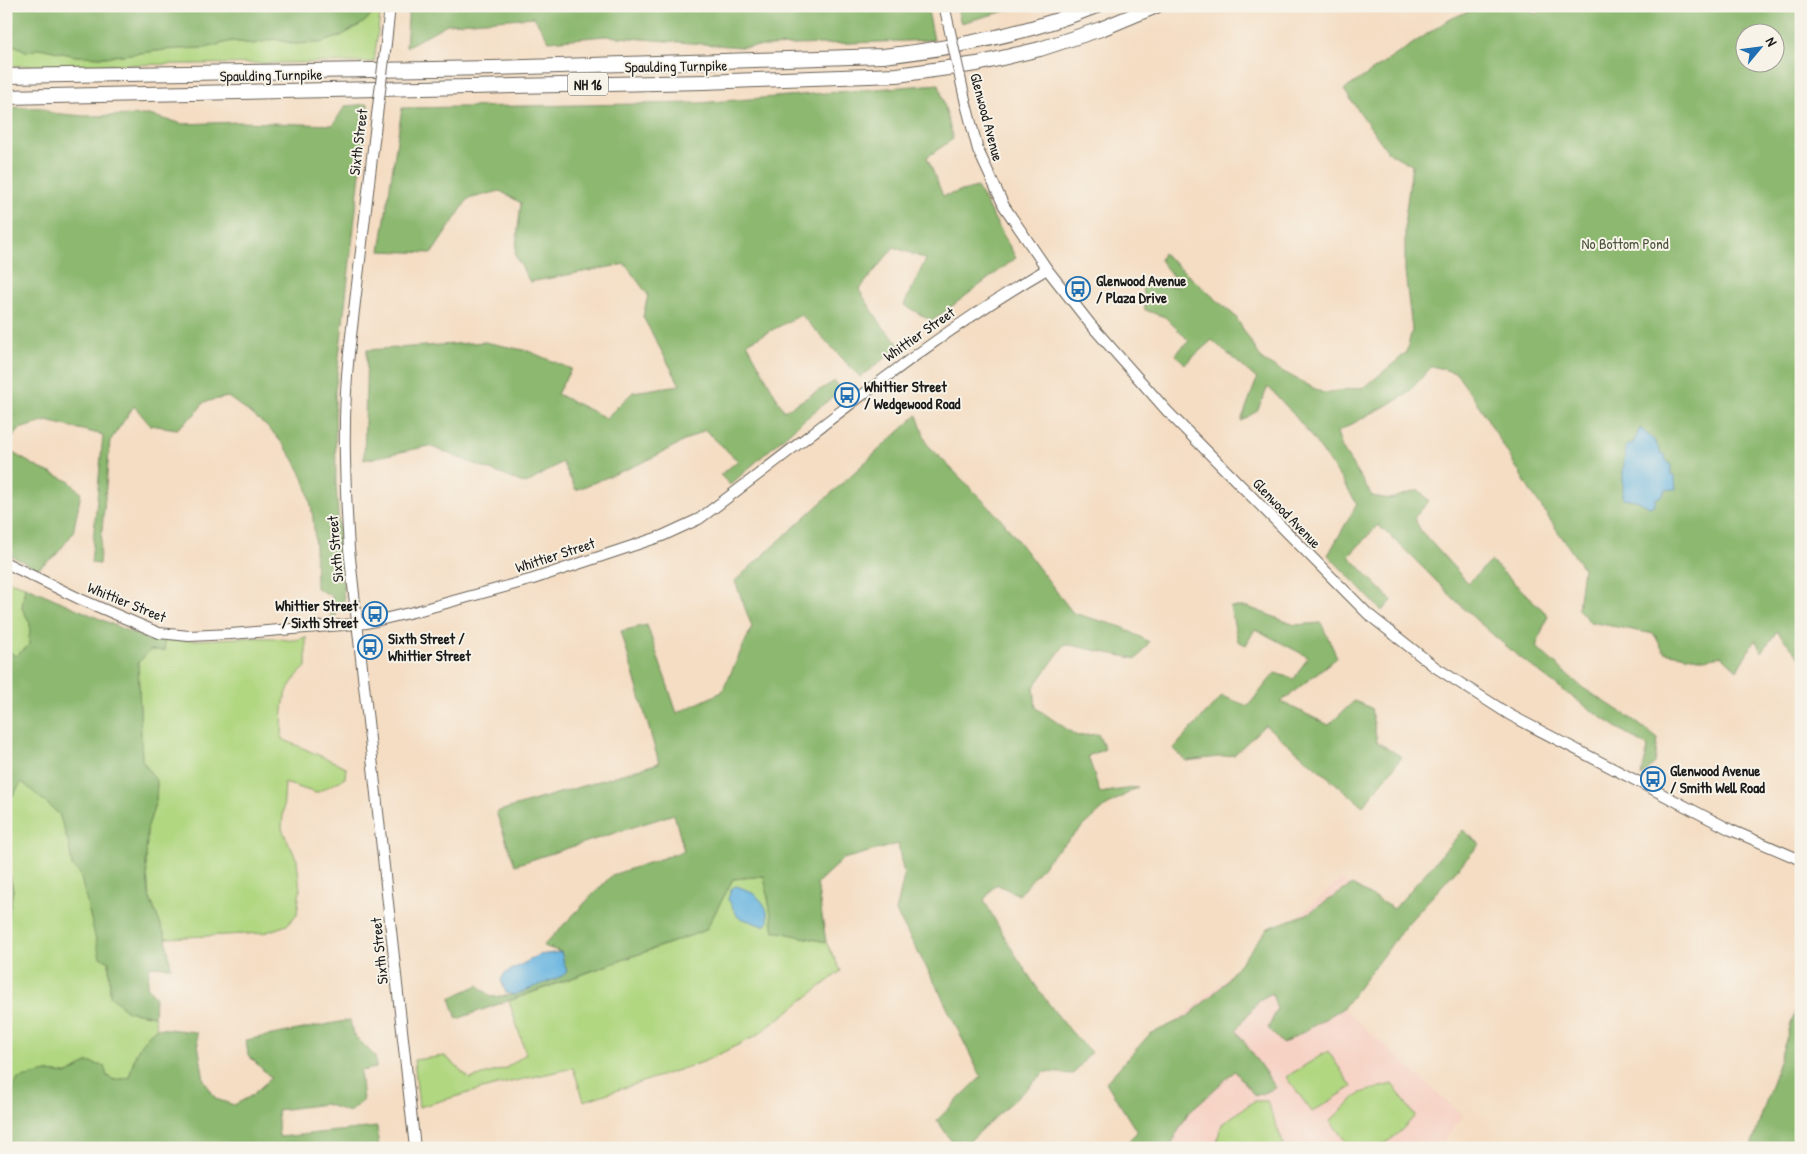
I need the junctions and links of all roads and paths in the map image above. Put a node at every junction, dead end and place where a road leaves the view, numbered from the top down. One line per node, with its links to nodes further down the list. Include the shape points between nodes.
1 (390, 6): 10 (street, Sixth Street, bridge, via 345,392 345,490)
2 (1096, 6): 5 (highway, Spaulding Turnpike / NH 16)
3 (1156, 6): 7 (highway, Spaulding Turnpike / NH 16, via 1040,49 977,64 897,75)
4 (945, 7): 8 (street, Glenwood Avenue, bridge, via 978,150 994,189)
5 (1080, 10): 6 (highway, Spaulding Turnpike / NH 16, via 1027,30 972,43 874,56 475,69)
6 (7, 76)
7 (8, 97)
8 (1047, 269): 10 (street, Whittier Street, via 905,361 724,500 681,529 533,579 417,612); 11 (street, Glenwood Avenue, via 1113,352 1174,419 1322,570 1400,642 1525,723 1731,830)
9 (6, 563): 10 (street, Whittier Street, via 159,633 231,634)
10 (359, 624): 12 (street, Sixth Street)
11 (1801, 860)
12 (415, 1148)

